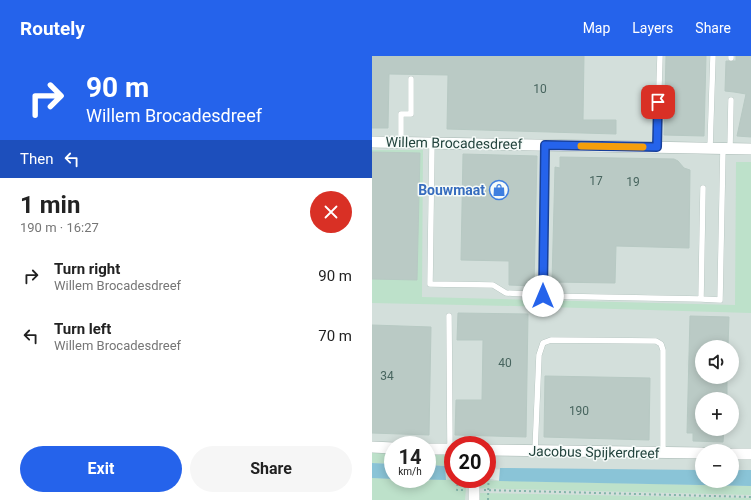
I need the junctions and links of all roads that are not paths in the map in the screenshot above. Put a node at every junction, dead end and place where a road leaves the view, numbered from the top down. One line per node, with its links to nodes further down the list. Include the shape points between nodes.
1 (660, 56): 9 (lane)
2 (713, 56): 10 (lane)
3 (411, 79): 6 (lane, via 411,114 401,114)
4 (731, 100): 11 (lane)
5 (372, 142): 6 (street, Willem Brocadesdreef)
6 (401, 142): 7 (street, Willem Brocadesdreef)
7 (432, 143): 8 (street, Willem Brocadesdreef); 14 (lane, via 430,284 493,285 506,293)
8 (545, 145): 9 (street, Willem Brocadesdreef); 15 (lane, via 543,296)
9 (657, 147): 10 (street, Willem Brocadesdreef)
10 (710, 148): 11 (street, Willem Brocadesdreef)
11 (727, 148): 12 (street, Willem Brocadesdreef); 15 (lane, via 720,300)
12 (751, 149)
13 (703, 188): 15 (lane)
14 (526, 294)
15 (701, 299)
16 (449, 316): 17 (lane)
17 (452, 436)
18 (372, 447): 19 (street)
19 (384, 448)
20 (496, 450): 21 (street, Jacobus Spijkerdreef)
21 (535, 451): 22 (street, Jacobus Spijkerdreef); 22 (lane, via 539,354 544,343 551,340 656,341 661,344 663,350)
22 (663, 453): 23 (street, Jacobus Spijkerdreef)
23 (695, 453)
24 (739, 454): 25 (street)
25 (751, 454)

